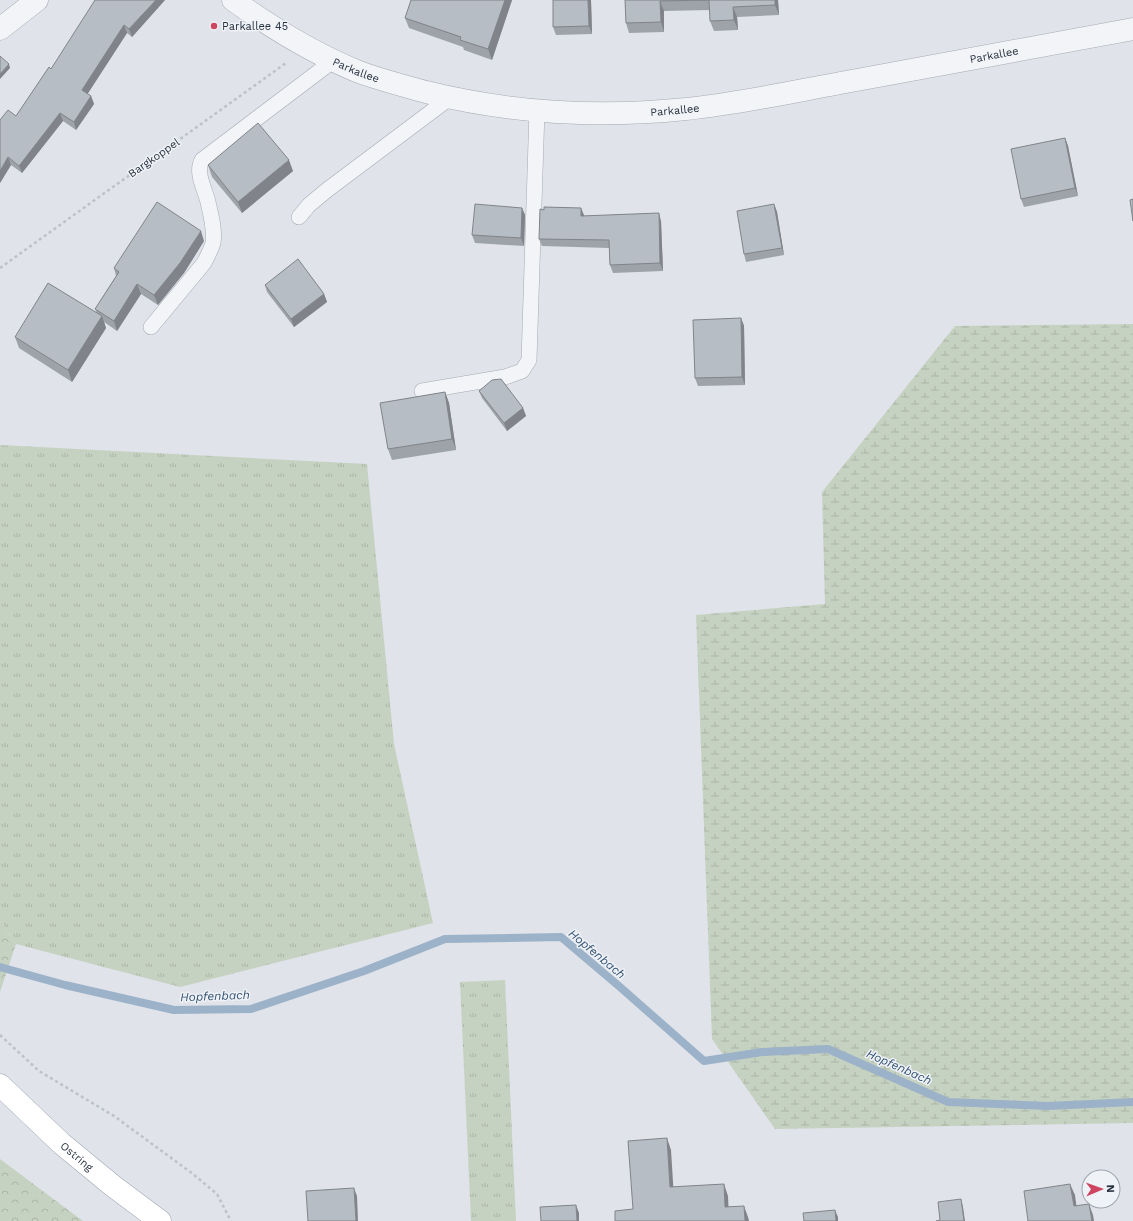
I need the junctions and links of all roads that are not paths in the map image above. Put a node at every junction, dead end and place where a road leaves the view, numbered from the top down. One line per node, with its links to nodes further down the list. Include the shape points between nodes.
1 (37, 0): 3 (street)
2 (233, 0): 5 (street, Parkallee, via 307,47)
3 (0, 28)
4 (1133, 29): 7 (street, Parkallee, via 714,106 639,113 589,114)
5 (334, 60): 6 (street, Parkallee, via 393,83); 9 (lane, via 202,160 201,181 211,217 213,244 204,263)
6 (451, 97): 7 (street, Parkallee, via 490,105); 8 (lane, via 326,190)
7 (537, 110): 10 (lane, via 528,360 522,371 505,377)
8 (299, 217)
9 (151, 327)
10 (422, 391)
11 (0, 1085): 12 (main road, Ostring, via 62,1144 112,1186)
12 (160, 1221)

